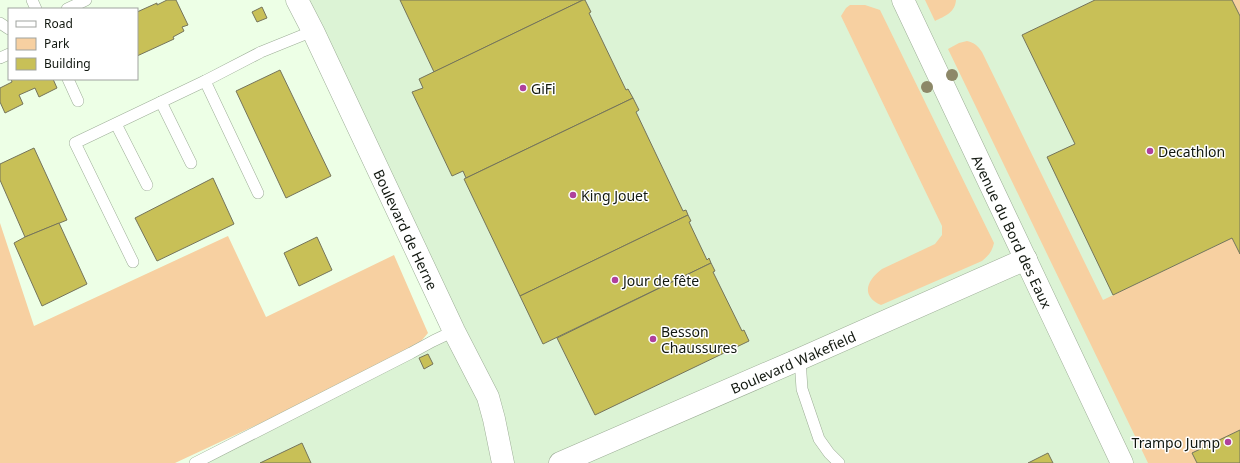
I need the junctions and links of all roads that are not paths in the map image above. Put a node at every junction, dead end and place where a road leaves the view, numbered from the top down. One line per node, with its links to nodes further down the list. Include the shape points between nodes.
1 (86, 0): 4 (lane)
2 (297, 0): 5 (street, Boulevard de Herne)
3 (903, 0): 14 (street, Avenue du Bord des Eaux)
4 (69, 8)
5 (313, 31): 7 (lane, via 261,52); 16 (street, Boulevard de Herne)
6 (68, 80): 8 (lane)
7 (205, 81): 9 (lane); 13 (lane)
8 (78, 101)
9 (161, 102): 10 (lane); 11 (lane)
10 (116, 124): 12 (lane); 15 (lane, via 75,143)
11 (191, 163)
12 (147, 185)
13 (258, 193)
14 (1026, 259): 17 (street, Boulevard Wakefield); 22 (street, Avenue du Bord des Eaux)
15 (132, 262)
16 (454, 331): 18 (lane); 19 (street, Boulevard de Herne, via 488,397)
17 (800, 359): 20 (street, Boulevard Wakefield); 21 (lane, via 802,389 819,439)
18 (196, 463)
19 (503, 463)
20 (560, 463)
21 (839, 463)
22 (1122, 463)

